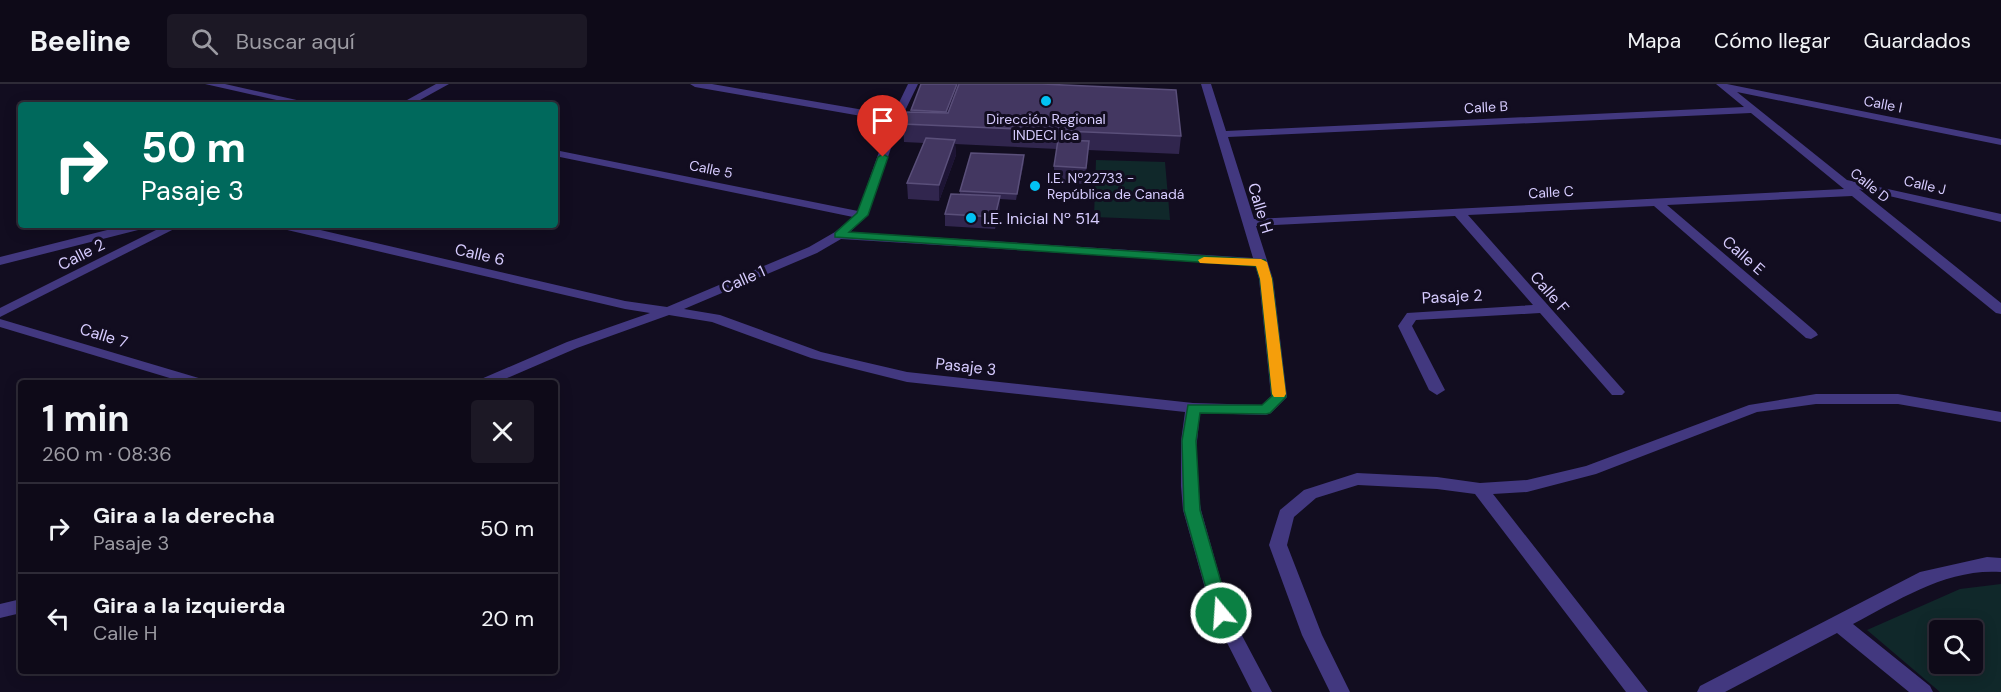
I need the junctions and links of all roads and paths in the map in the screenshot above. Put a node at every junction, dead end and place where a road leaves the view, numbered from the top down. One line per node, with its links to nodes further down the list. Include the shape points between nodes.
1 (210, 84): 7 (street)
2 (444, 84): 8 (street)
3 (695, 84): 10 (street)
4 (913, 84): 10 (street, Calle 1)
5 (1206, 84): 11 (street, Calle H)
6 (1722, 85): 9 (street, Calle D); 12 (street, Calle I)
7 (299, 102)
8 (409, 102)
9 (1753, 110): 11 (street, Calle B); 14 (street, Calle D)
10 (896, 119): 18 (street, Calle 1)
11 (1220, 134): 20 (street, Calle H)
12 (2001, 142)
13 (558, 154): 18 (street, Calle 5)
14 (1842, 182): 15 (street, Calle D); 19 (street, Calle J)
15 (1855, 192): 16 (street, Calle C); 29 (street, Calle D)
16 (1655, 201): 17 (street, Calle C); 32 (street, Calle E)
17 (1458, 212): 20 (street, Calle C); 27 (street, Calle F)
18 (862, 215): 24 (street, Calle 1)
19 (2001, 218)
20 (1249, 223): 26 (street, Calle H)
21 (130, 228): 25 (street)
22 (170, 228): 30 (street, Calle 2)
23 (296, 228): 28 (street, Calle 6, via 625,305)
24 (839, 235): 26 (street); 28 (street, Calle 1, via 813,250)
25 (0, 261)
26 (1261, 262): 38 (street, Calle H, via 1279,397)
27 (1543, 309): 35 (street, Pasaje 2, via 1412,316 1405,326 1409,339); 36 (street, Calle F)
28 (671, 310): 34 (street, Calle 1, via 572,345); 37 (street, Pasaje 3, via 716,318 816,355 907,377)
29 (2001, 310)
30 (0, 314)
31 (0, 322): 33 (street, Calle 7)
32 (1811, 335)
33 (190, 380)
34 (491, 380)
35 (1437, 390)
36 (1617, 393)
37 (1193, 408): 38 (street, Pasaje 3); 45 (street, via 1189,441 1192,510 1221,613)
38 (1266, 410)
39 (2001, 417): 40 (street, via 1898,399 1853,397 1796,402 1754,408 1590,470 1527,486)
40 (1480, 489): 46 (street, via 1357,479 1310,494 1286,514 1278,545 1312,635); 47 (street)
41 (2001, 565): 44 (street, via 1987,564 1926,577)
42 (18, 607): 43 (street)
43 (0, 611)
44 (1836, 622): 48 (street); 49 (street)
45 (1262, 692)
46 (1340, 692)
47 (1638, 692)
48 (1707, 692)
49 (1923, 692)

